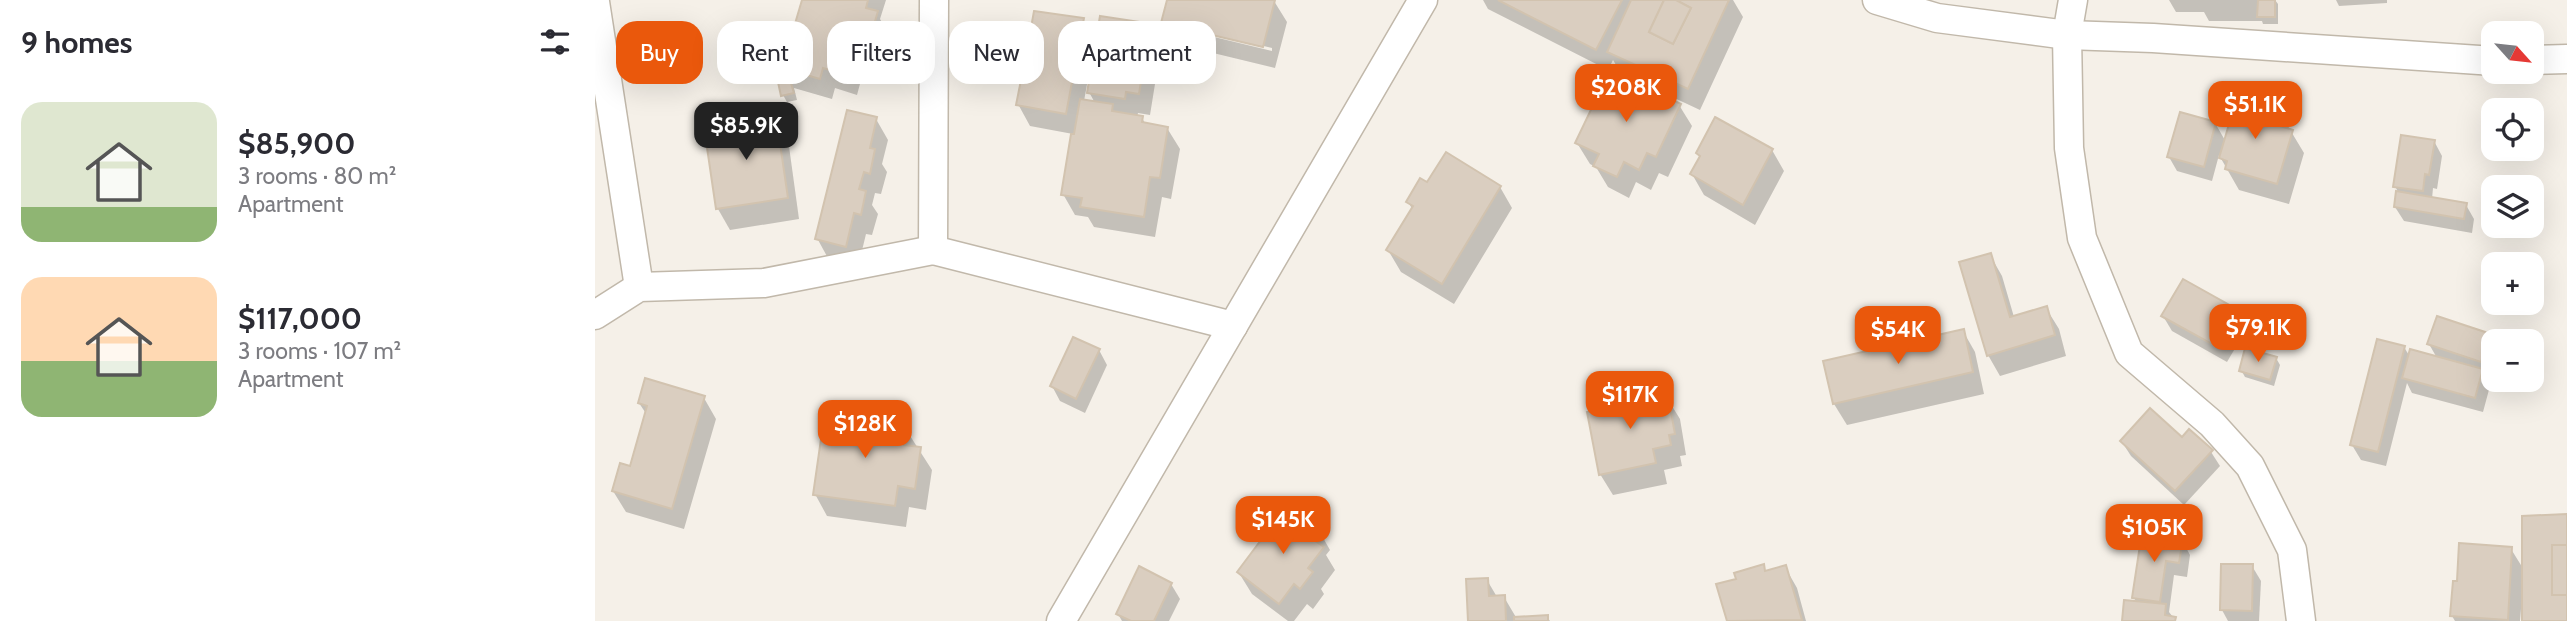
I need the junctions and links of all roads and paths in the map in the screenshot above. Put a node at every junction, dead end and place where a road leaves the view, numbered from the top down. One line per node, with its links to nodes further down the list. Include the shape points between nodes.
1 (934, 0): 10 (street)
2 (1423, 0): 13 (street)
3 (1877, 0): 6 (street, via 1937,18)
4 (2073, 0): 6 (street)
5 (595, 2): 11 (street)
6 (2067, 36): 9 (street); 15 (street, via 2069,148 2082,238 2129,353 2212,424 2250,466 2292,550)
7 (2545, 60): 8 (street)
8 (2567, 60)
9 (2481, 61)
10 (933, 250): 11 (street, via 764,283); 13 (street)
11 (639, 287): 12 (street)
12 (595, 315)
13 (1233, 326): 14 (street)
14 (1061, 621)
15 (2301, 621)

